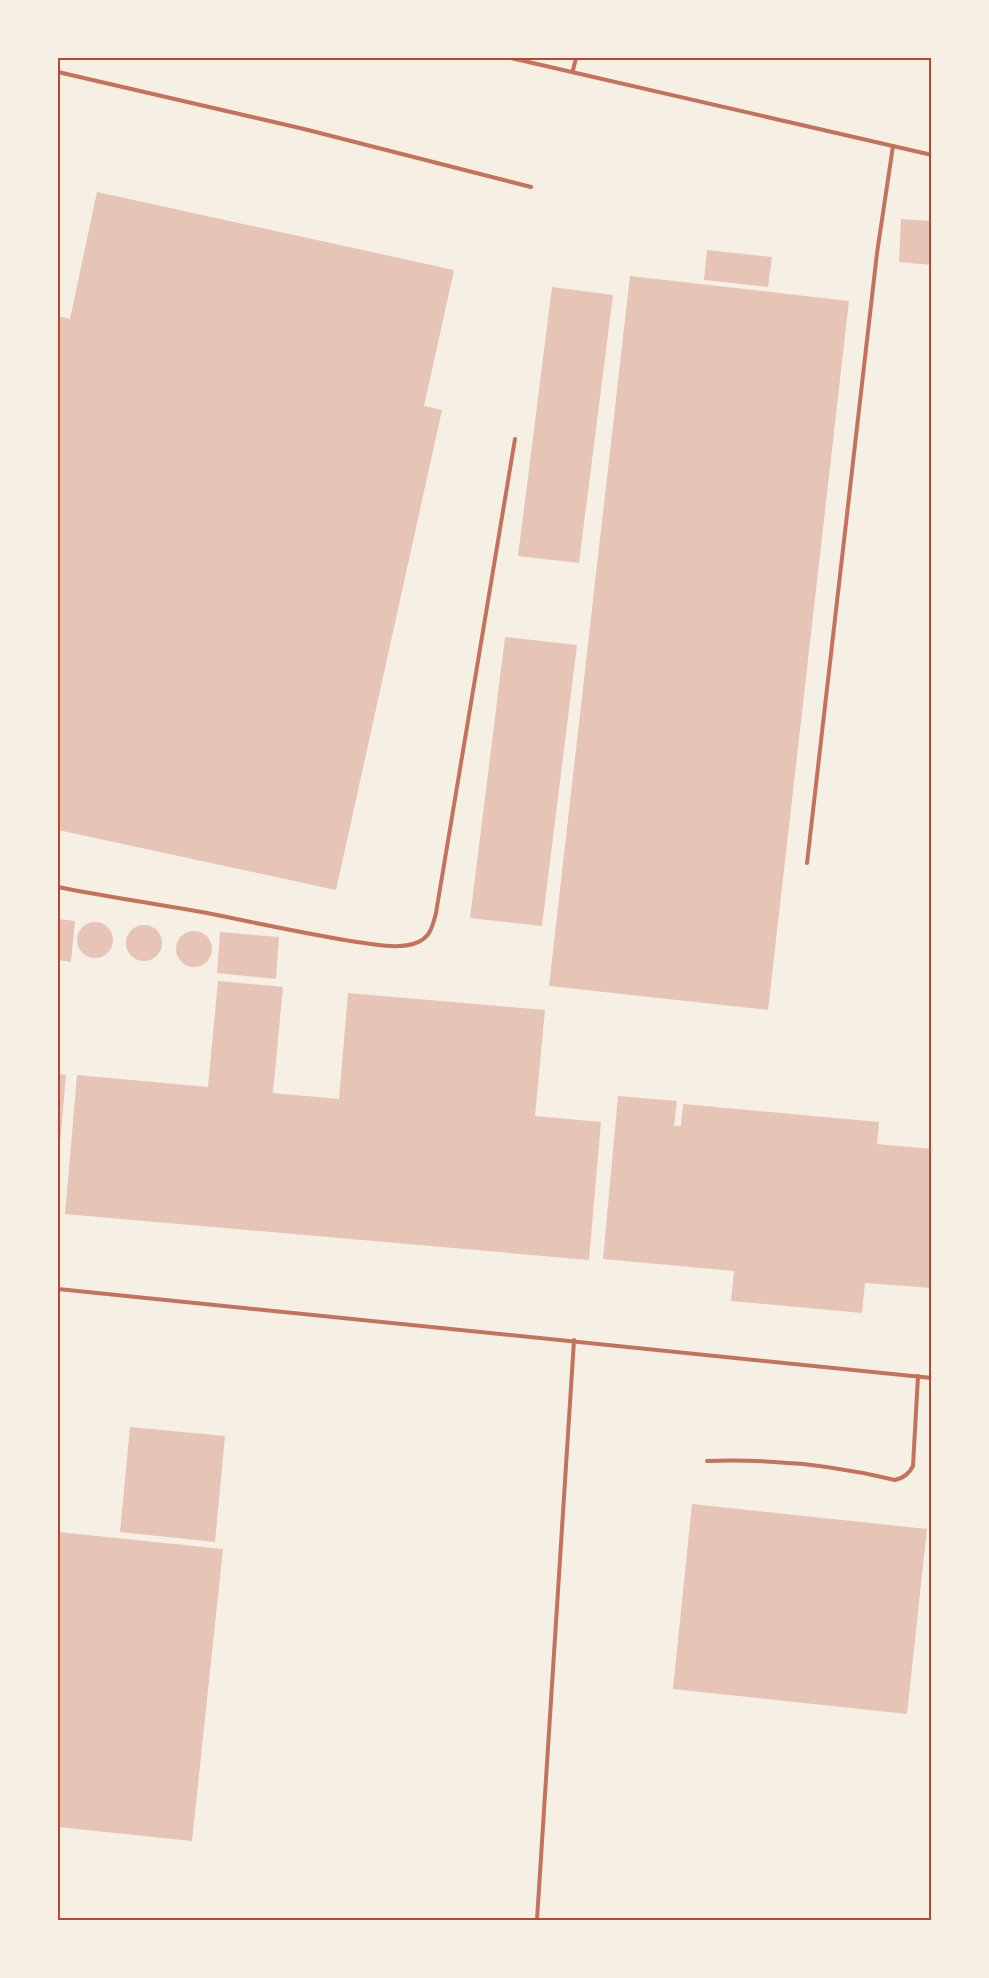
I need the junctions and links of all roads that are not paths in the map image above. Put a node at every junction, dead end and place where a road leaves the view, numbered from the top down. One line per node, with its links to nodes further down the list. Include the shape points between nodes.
1 (510, 58): 3 (lane)
2 (576, 58): 3 (lane)
3 (573, 70): 5 (lane)
4 (58, 72): 7 (lane, via 304,129)
5 (893, 146): 6 (lane); 9 (lane, via 877,253)
6 (932, 155)
7 (531, 187)
8 (515, 439): 10 (lane, via 436,913 425,939 396,946 373,944)
9 (807, 863)
10 (58, 887)
11 (58, 1289): 12 (lane)
12 (574, 1340): 13 (lane); 16 (lane)
13 (918, 1376): 14 (lane); 15 (lane, via 913,1466 910,1473 901,1479 791,1464)
14 (932, 1378)
15 (707, 1461)
16 (537, 1920)

